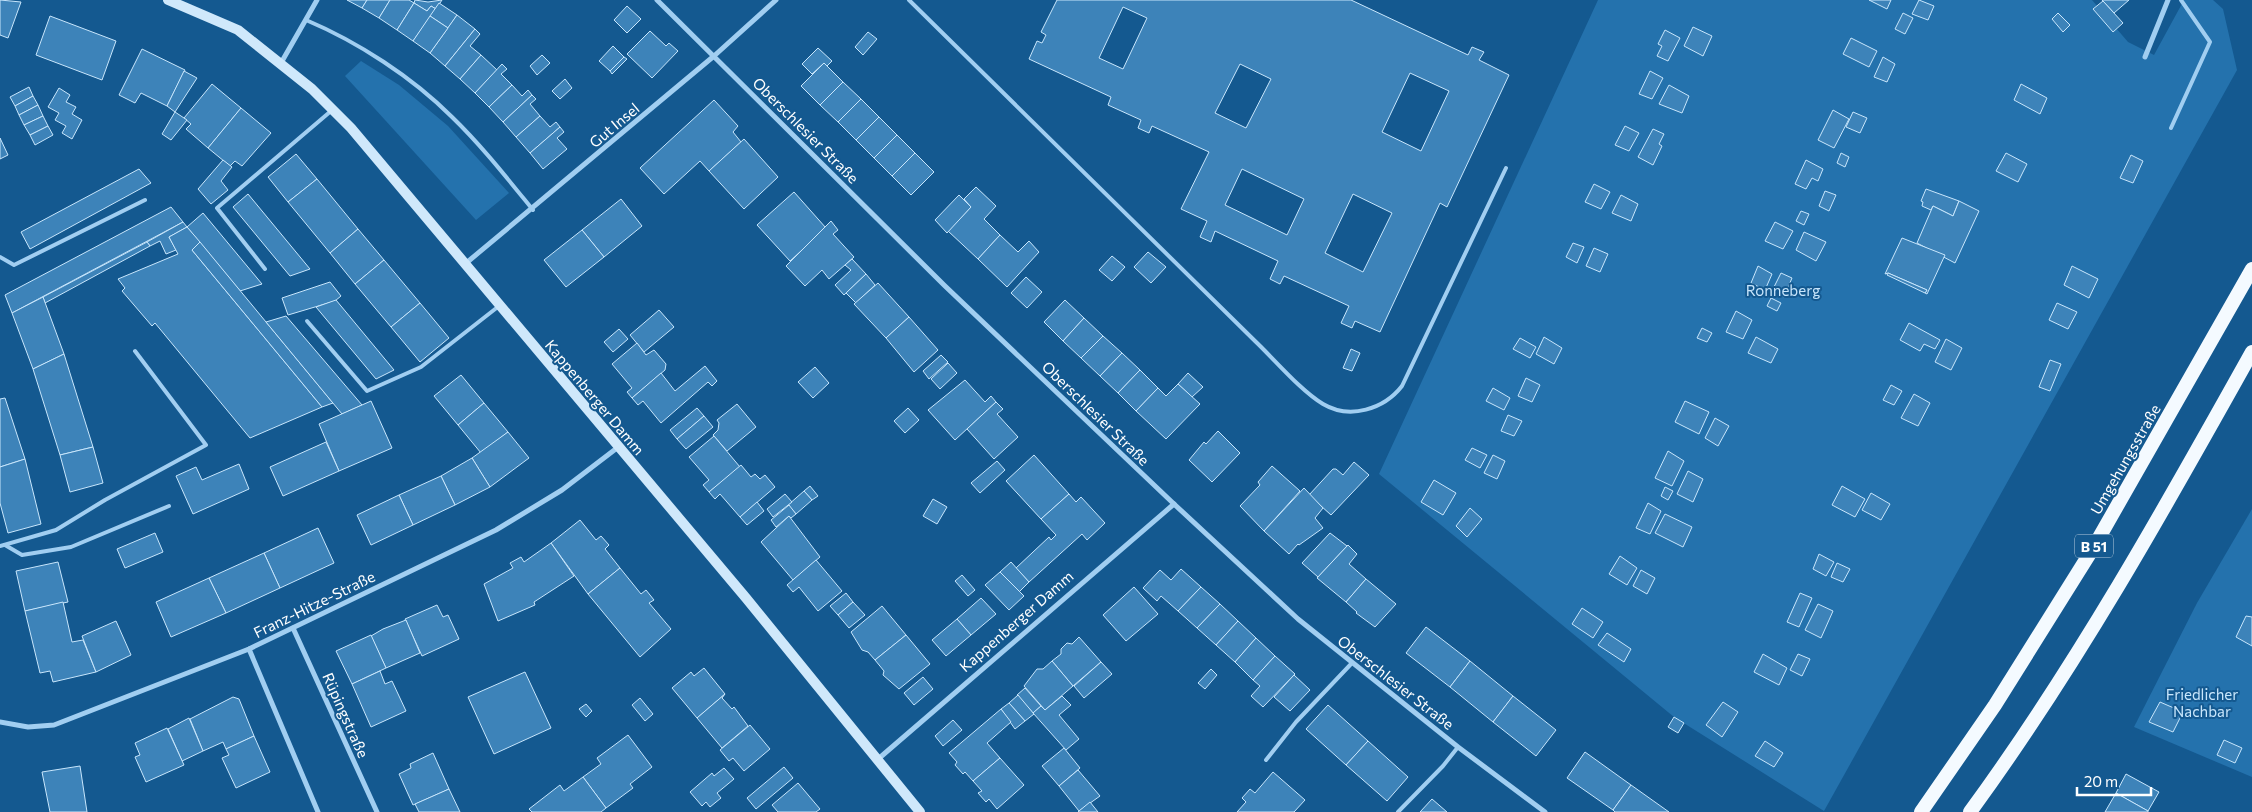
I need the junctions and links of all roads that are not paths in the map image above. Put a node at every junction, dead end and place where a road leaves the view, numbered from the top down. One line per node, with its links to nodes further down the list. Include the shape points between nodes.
1 (168, 0): 11 (main road, Kappenberger Damm, via 238,30)
2 (317, 0): 8 (street)
3 (657, 0): 9 (street, Oberschlesier Straße)
4 (776, 0): 9 (street, Gut Insel)
5 (909, 0): 14 (lane, via 1313,396 1335,409 1361,411 1374,408 1385,403 1402,386)
6 (2168, 0): 10 (street)
7 (2181, 0): 13 (lane, via 2210,42)
8 (306, 20): 11 (street); 16 (lane, via 364,50 427,95 458,123)
9 (714, 56): 16 (street, Gut Insel); 26 (street, Oberschlesier Straße, via 945,286)
10 (2145, 57)
11 (281, 63): 12 (main road, Kappenberger Damm)
12 (332, 109): 18 (main road, Kappenberger Damm); 19 (lane, via 217,208)
13 (2171, 128)
14 (1506, 168)
15 (145, 200): 17 (lane, via 14,265)
16 (532, 210): 18 (street, Gut Insel)
17 (0, 257)
18 (465, 265): 21 (main road, Kappenberger Damm)
19 (265, 269)
20 (2252, 269): 41 (highway, Umgehungsstraße / B 51, via 2092,550 1995,705)
21 (500, 306): 22 (lane, via 420,367 367,391); 25 (main road, Kappenberger Damm)
22 (307, 321)
23 (135, 351): 28 (lane, via 206,445 56,530)
24 (2252, 352): 42 (highway, B 51, via 2130,565)
25 (617, 448): 29 (street, Franz-Hitze-Straße, via 562,490 496,530); 34 (main road, Kappenberger Damm, via 746,598)
26 (1174, 504): 31 (street, Oberschlesier Straße); 34 (street, Kappenberger Damm)
27 (169, 506): 28 (lane, via 71,547 22,555)
28 (2, 545)
29 (293, 628): 30 (street, Franz-Hitze-Straße); 37 (street, Rüpingstraße)
30 (248, 649): 32 (street, Franz-Hitze-Straße, via 54,725 28,727); 36 (street)
31 (1351, 664): 33 (street, Oberschlesier Straße); 35 (lane, via 1296,722)
32 (0, 722)
33 (1458, 747): 39 (lane); 40 (street, Oberschlesier Straße)
34 (877, 760): 38 (main road, Kappenberger Damm)
35 (1266, 760)
36 (318, 812)
37 (377, 812)
38 (920, 812)
39 (1398, 812)
40 (1545, 812)
41 (1921, 812)
42 (1970, 812)

